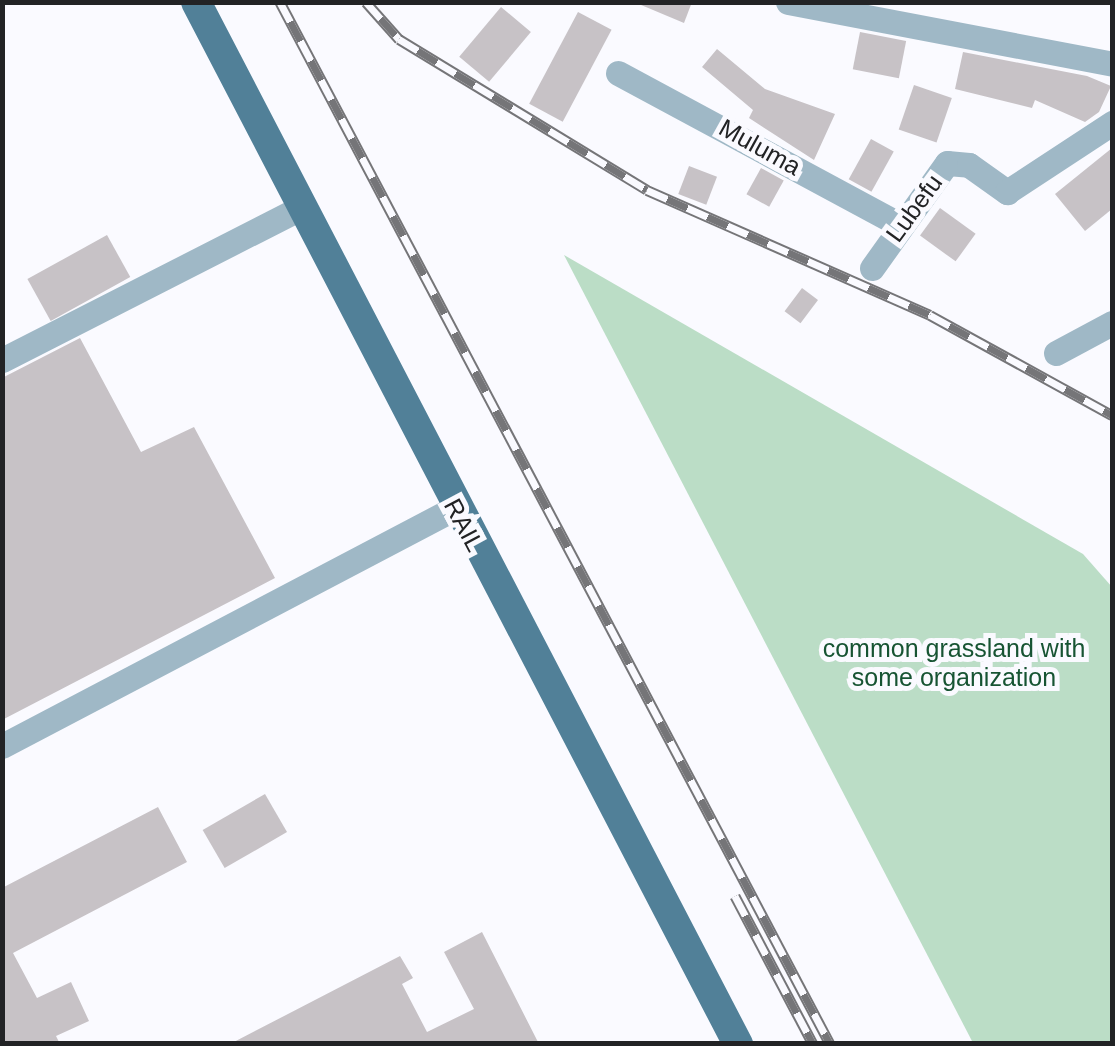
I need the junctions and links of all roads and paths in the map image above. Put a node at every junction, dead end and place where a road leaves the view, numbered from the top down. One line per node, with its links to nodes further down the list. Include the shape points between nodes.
1 (196, 2): 7 (main road, RAIL)
2 (788, 2): 3 (street)
3 (831, 7): 4 (street)
4 (1112, 64)
5 (618, 73): 8 (street, Muluma)
6 (1112, 124): 8 (street, Lubefu, via 1007,192 969,165 947,163)
7 (302, 207): 12 (street); 13 (main road, RAIL)
8 (900, 224): 9 (street, Lubefu)
9 (872, 268)
10 (1112, 323): 11 (street)
11 (1056, 353)
12 (2, 360)
13 (454, 508): 14 (street); 15 (main road, RAIL, via 597,766)
14 (2, 746)
15 (738, 1044)

